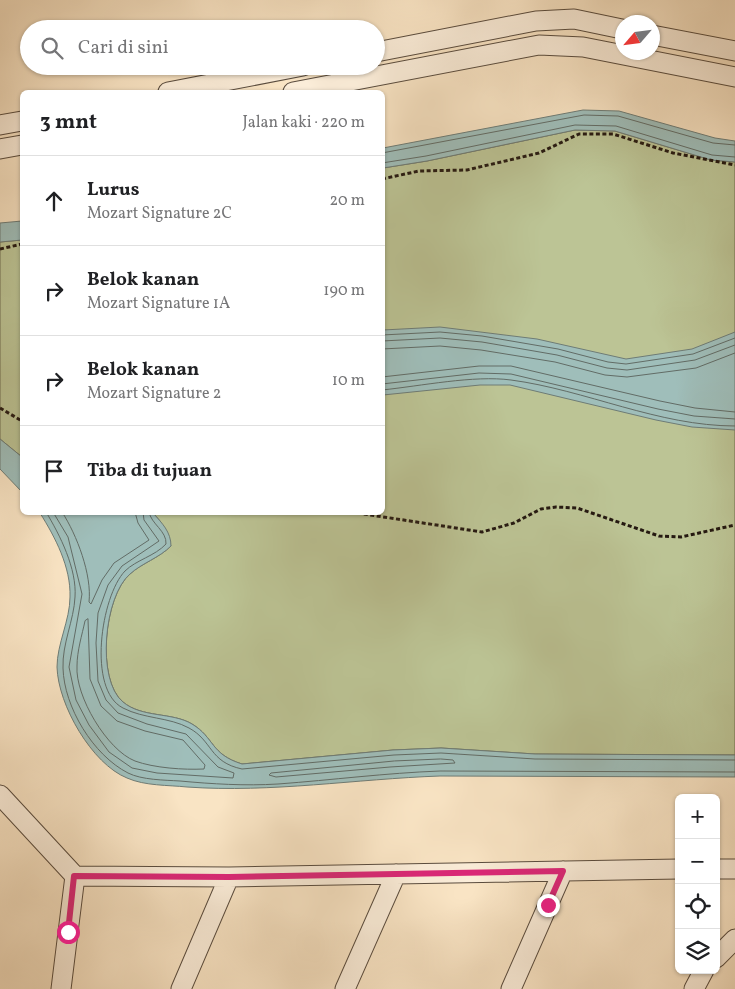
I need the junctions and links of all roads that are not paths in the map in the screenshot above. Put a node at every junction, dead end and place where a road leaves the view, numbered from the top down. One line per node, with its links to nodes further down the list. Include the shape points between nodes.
1 (615, 28): 3 (street, via 574,19 536,21)
2 (660, 37): 4 (street)
3 (385, 50)
4 (735, 51)
5 (256, 75): 9 (street)
6 (383, 75): 10 (street)
7 (385, 75): 8 (street, via 539,45 583,47)
8 (735, 77)
9 (178, 90)
10 (304, 90)
11 (20, 121): 12 (street)
12 (0, 125)
13 (20, 145): 14 (street)
14 (0, 149)
15 (0, 795): 21 (street)
16 (675, 869): 19 (street)
17 (720, 869): 18 (street)
18 (735, 869)
19 (563, 871): 20 (street); 29 (street)
20 (396, 874): 22 (street); 28 (street)
21 (74, 876): 22 (street); 26 (street)
22 (229, 877): 27 (street)
23 (735, 939): 24 (street)
24 (720, 954)
25 (702, 974): 30 (street)
26 (61, 989)
27 (181, 989)
28 (345, 989)
29 (511, 989)
30 (694, 989)

